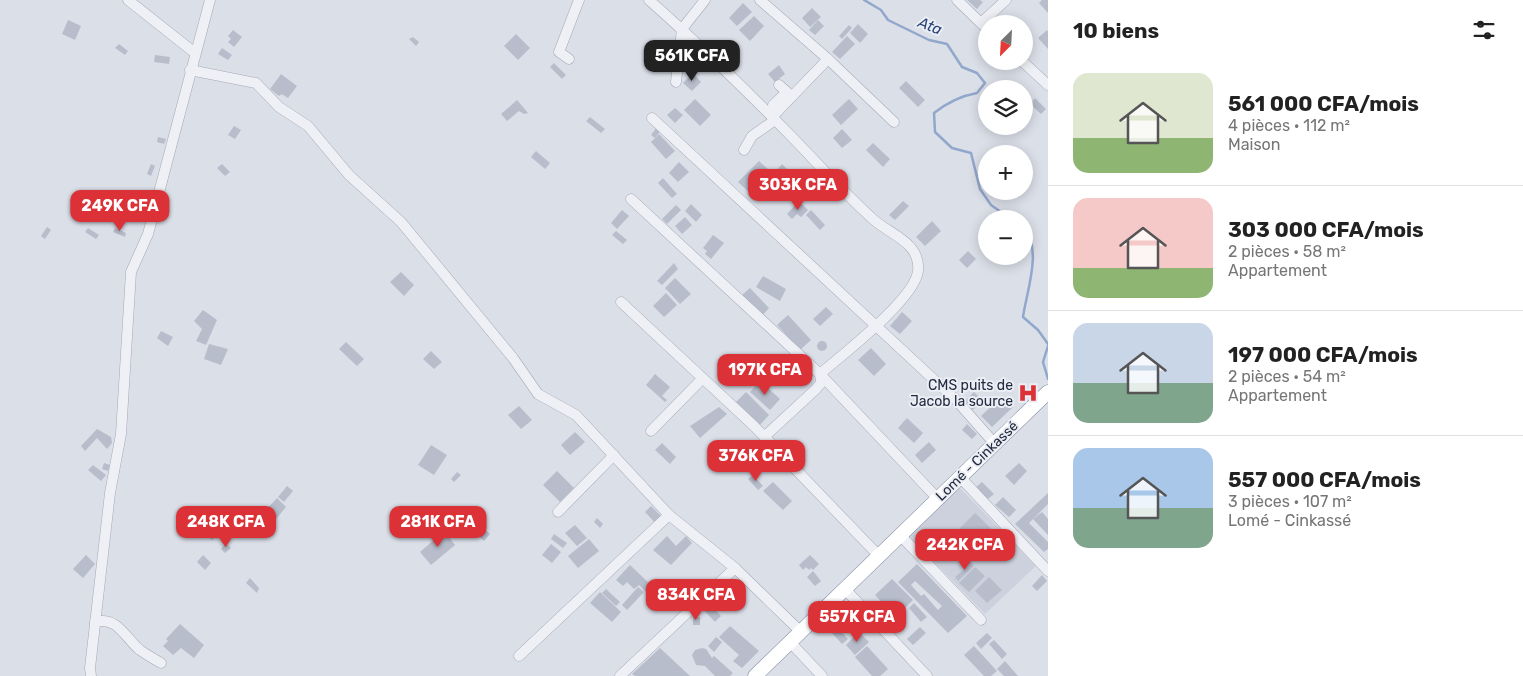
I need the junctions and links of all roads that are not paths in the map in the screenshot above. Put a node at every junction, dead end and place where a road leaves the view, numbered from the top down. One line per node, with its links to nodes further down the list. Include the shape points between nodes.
1 (128, 0): 12 (street)
2 (210, 0): 12 (street)
3 (579, 0): 13 (street, via 560,52)
4 (649, 0): 11 (street)
5 (705, 0): 11 (street)
6 (760, 0): 14 (street)
7 (957, 0): 10 (street)
8 (1006, 0): 9 (street)
9 (993, 15)
10 (978, 20)
11 (682, 29): 17 (street); 20 (street)
12 (195, 53): 15 (street)
13 (569, 59)
14 (828, 59): 20 (street); 22 (street)
15 (190, 70): 33 (street, via 256,83 279,107 308,126 348,175 401,222 513,358 538,394 576,416); 44 (street, via 148,234 131,272 121,434 110,494)
16 (1032, 70): 19 (street)
17 (676, 82)
18 (780, 85): 20 (street, via 787,92 773,105)
19 (1048, 85)
20 (775, 116): 23 (street, via 752,136); 26 (street, via 874,221 910,245 918,257 918,270 911,289)
21 (652, 118): 26 (street)
22 (894, 122)
23 (744, 150)
24 (631, 199): 27 (street)
25 (621, 302): 28 (street)
26 (875, 326): 27 (street); 32 (street, via 957,401)
27 (820, 374): 31 (street, via 821,383 816,389); 35 (street)
28 (702, 380): 30 (street); 31 (street)
29 (1048, 392): 32 (highway, Lomé - Cinkassé)
30 (651, 431)
31 (764, 437): 39 (street)
32 (995, 444): 34 (highway, Lomé - Cinkassé)
33 (614, 455): 36 (street); 37 (street)
34 (960, 478): 35 (highway, Lomé - Cinkassé); 41 (street)
35 (938, 499): 38 (highway, Lomé - Cinkassé)
36 (558, 512)
37 (669, 515): 40 (street); 47 (street)
38 (900, 535): 39 (highway, Lomé - Cinkassé); 43 (street)
39 (879, 556): 42 (highway, Lomé - Cinkassé)
40 (735, 568): 45 (street); 50 (street)
41 (1048, 571)
42 (845, 589): 45 (highway, Lomé - Cinkassé); 53 (street)
43 (981, 620)
44 (95, 622): 48 (street, via 114,623 139,649); 49 (street)
45 (800, 632): 46 (highway, Lomé - Cinkassé)
46 (790, 642): 51 (highway, Lomé - Cinkassé); 52 (street)
47 (519, 656)
48 (161, 663)
49 (91, 676)
50 (620, 676)
51 (755, 676)
52 (822, 676)
53 (927, 676)

